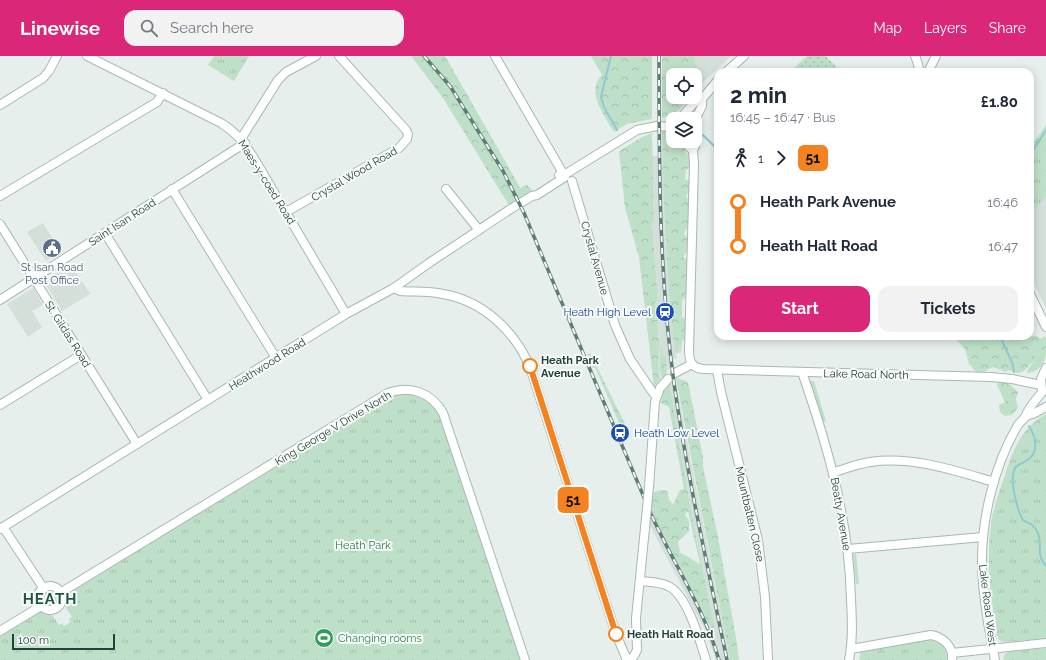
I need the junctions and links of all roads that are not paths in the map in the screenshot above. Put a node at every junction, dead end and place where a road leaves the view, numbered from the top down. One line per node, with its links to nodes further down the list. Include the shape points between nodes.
1 (57, 56): 15 (street, via 50,71 43,78)
2 (87, 56): 13 (street, Maes-y-coed Road)
3 (316, 56): 21 (street, via 282,75)
4 (339, 56): 29 (street, Crystal Wood Road, via 406,130 407,139 399,148 381,159)
5 (495, 56): 24 (street)
6 (744, 56): 9 (street)
7 (936, 56): 11 (street)
8 (917, 59): 10 (street)
9 (730, 68)
10 (925, 68)
11 (930, 68)
12 (714, 85): 14 (street)
13 (164, 93): 21 (street, Maes-y-coed Road, via 221,123); 28 (street, via 157,102)
14 (702, 99)
15 (0, 104)
16 (692, 104): 17 (street)
17 (685, 112)
18 (666, 124): 19 (street, Heathwood Road)
19 (663, 126): 20 (street, Heathwood Road); 24 (street, Heathwood Road, via 642,128 632,132)
20 (666, 126)
21 (243, 141): 26 (street, Saint Isan Road); 29 (street, Maes-y-coed Road)
22 (690, 148): 23 (street)
23 (693, 150): 41 (street, via 689,350)
24 (564, 175): 31 (street, Heathwood Road, via 565,177)
25 (572, 181): 48 (street, Crystal Avenue, via 618,330 630,359)
26 (172, 189): 32 (street, Saint Isan Road); 40 (street)
27 (446, 189): 31 (street)
28 (0, 196)
29 (286, 212): 37 (street, Maes-y-coed Road)
30 (0, 224): 33 (street, St. Gildas Road)
31 (479, 230): 34 (street, Heathwood Road)
32 (105, 233): 33 (street, Saint Isan Road); 49 (street)
33 (34, 278): 35 (street, Saint Isan Road); 39 (street, St. Gildas Road)
34 (394, 288): 37 (street, Heathwood Road); 69 (street, via 400,291 445,294 468,302 498,322 522,350 536,385 616,634)
35 (0, 300)
36 (1034, 302): 38 (street)
37 (346, 314): 40 (street, Heathwood Road)
38 (1046, 327)
39 (81, 355): 50 (street); 53 (street, St. Gildas Road)
40 (276, 358): 49 (street, Heathwood Road)
41 (692, 364): 43 (street, Lake Road North, via 699,369); 45 (street)
42 (1046, 368): 47 (street, via 1041,379)
43 (716, 370): 44 (street, Lake Road North); 71 (street, Mountbatten Close, via 758,545 765,597)
44 (802, 372): 47 (street, Lake Road North, via 991,377 1012,379); 54 (street, Beatty Avenue)
45 (675, 373)
46 (668, 379): 48 (street)
47 (1043, 391): 52 (street, Lake Road West)
48 (656, 397): 59 (street, bridge)
49 (208, 400): 53 (street, Heathwood Road)
50 (0, 405)
51 (1046, 407): 52 (street, Lake Road West)
52 (1026, 416): 55 (street, Lake Road West, via 1018,424)
53 (137, 444): 56 (street, Heathwood Road)
54 (834, 472): 55 (street, via 868,462 906,460 936,465); 58 (street, Beatty Avenue)
55 (994, 482): 57 (street, Lake Road West)
56 (1, 528): 60 (street)
57 (983, 537): 58 (street); 65 (street, Lake Road West, via 984,592)
58 (848, 549): 66 (street, Beatty Avenue)
59 (640, 581): 69 (street, via 636,618 637,650); 70 (street, via 667,585 680,596 694,624)
60 (44, 588): 61 (street, via 51,587); 62 (street, via 38,598)
61 (60, 593): 62 (street, via 62,599 57,608 49,610); 68 (street, King George V Drive North, via 388,393 412,390 428,396 443,412)
62 (41, 606): 63 (street)
63 (0, 631)
64 (1046, 643): 65 (street)
65 (993, 648): 67 (street); 73 (street, Lake Road West)
66 (851, 649): 67 (street, via 931,635 943,640); 72 (street, Beatty Avenue)
67 (952, 657)
68 (525, 660)
69 (628, 660)
70 (706, 660)
71 (768, 660)
72 (849, 660)
73 (995, 660)

